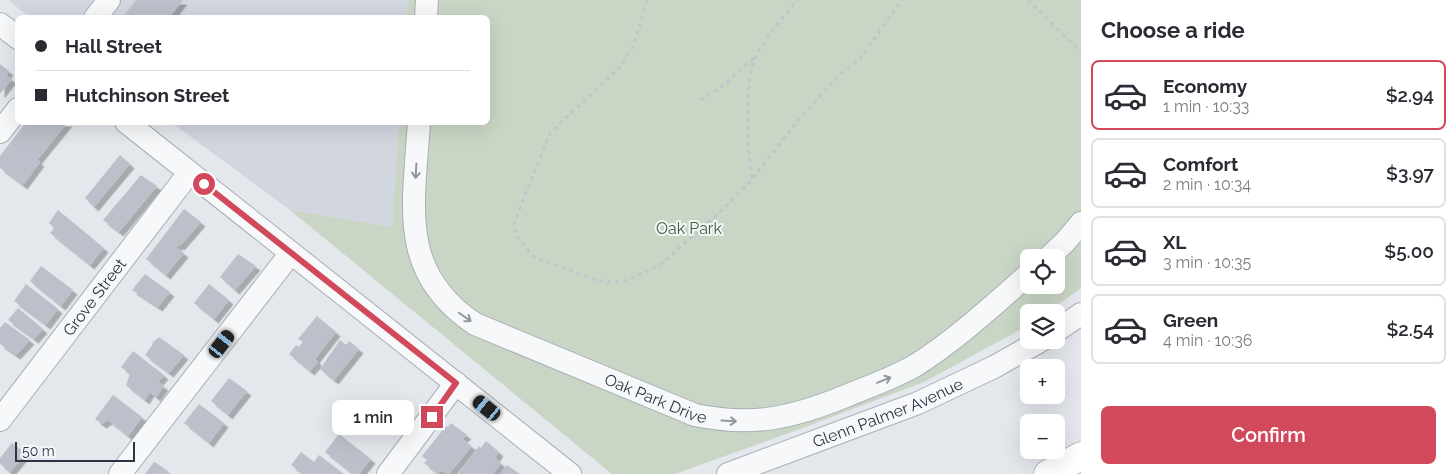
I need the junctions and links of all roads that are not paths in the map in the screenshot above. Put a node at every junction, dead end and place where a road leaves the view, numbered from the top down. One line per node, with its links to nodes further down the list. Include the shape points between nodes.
1 (109, 0): 3 (street)
2 (427, 0): 4 (street)
3 (97, 15)
4 (426, 15)
5 (0, 24): 6 (street)
6 (15, 36)
7 (15, 113): 10 (street)
8 (130, 125): 11 (street)
9 (419, 125): 15 (street, Oak Park Drive, one-way to 15, via 414,227 417,250 428,276 459,313 476,324 695,415 720,420 772,420 818,408 896,376 949,342)
10 (0, 132)
11 (189, 173): 14 (street); 20 (street, Grove Street)
12 (1081, 223): 13 (street)
13 (1058, 249)
14 (291, 253): 19 (street); 23 (street)
15 (1020, 282)
16 (1081, 314): 17 (street)
17 (1065, 325)
18 (1026, 349): 25 (street, Glenn Palmer Avenue, via 918,403)
19 (456, 383): 22 (street); 24 (street)
20 (0, 420)
21 (1081, 456): 26 (highway)
22 (565, 472)
23 (120, 474)
24 (388, 474)
25 (728, 474)
26 (1048, 474)

